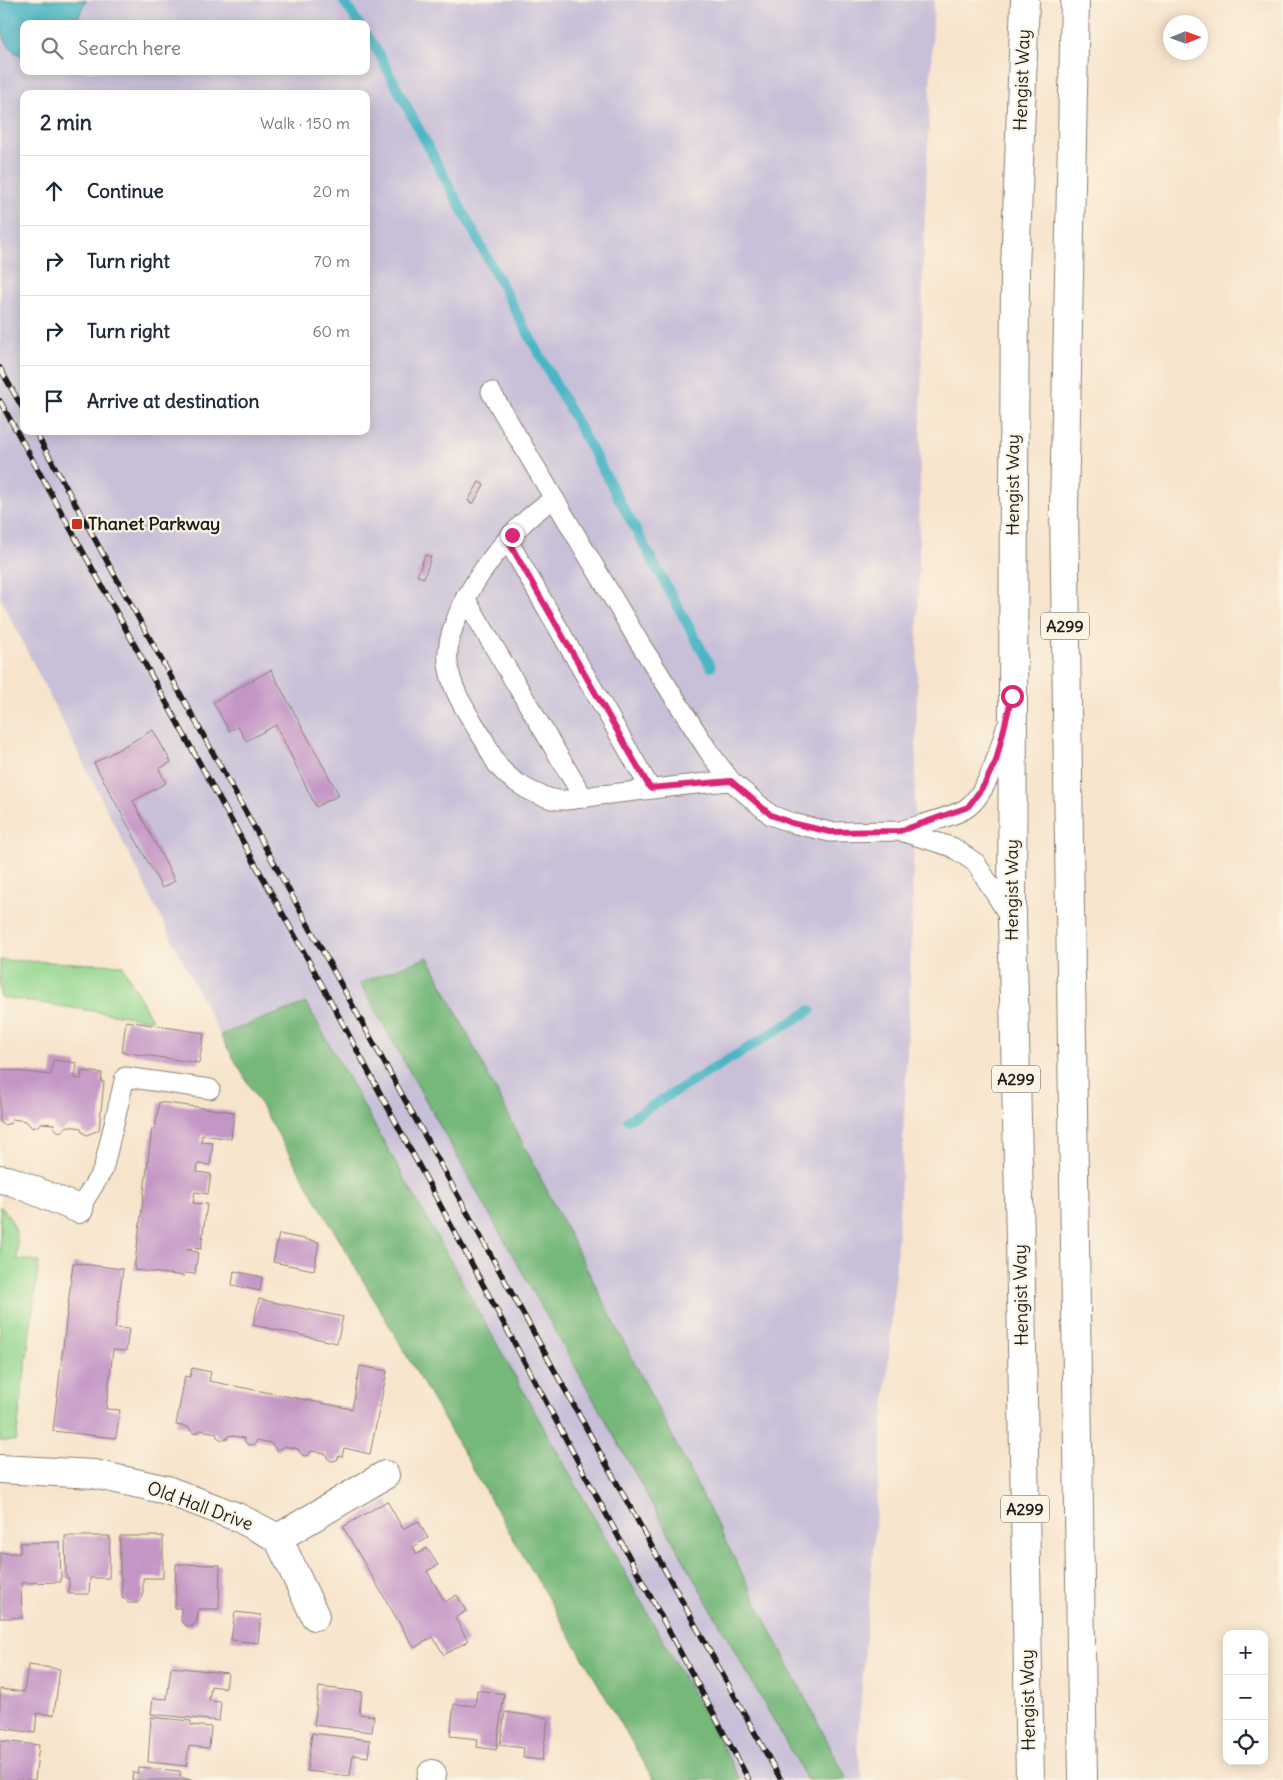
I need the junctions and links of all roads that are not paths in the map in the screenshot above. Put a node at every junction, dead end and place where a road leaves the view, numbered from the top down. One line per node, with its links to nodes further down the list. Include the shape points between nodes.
1 (1025, 0): 7 (main road, Hengist Way / A299, via 1015,270)
2 (1075, 0): 21 (main road, A299, via 1064,507)
3 (490, 392): 4 (lane)
4 (553, 500): 5 (lane, via 535,510); 8 (lane, via 709,752)
5 (507, 539): 6 (lane); 9 (lane)
6 (465, 598): 10 (lane); 10 (lane, via 447,648 448,669 456,693 499,767 524,788 558,800)
7 (1012, 696): 11 (lane, via 996,761 968,807); 12 (main road, Hengist Way / A299)
8 (731, 781): 9 (lane); 11 (lane, via 771,815 792,823 830,832)
9 (650, 788): 10 (lane)
10 (583, 797)
11 (900, 831): 12 (lane, via 952,847 976,863)
12 (1012, 919): 20 (main road, Hengist Way / A299)
13 (210, 1089): 15 (lane, via 124,1077 103,1170)
14 (0, 1179): 15 (main road)
15 (79, 1209)
16 (0, 1469): 18 (main road, Old Hall Drive, via 94,1474 167,1490 238,1517)
17 (385, 1475): 18 (main road)
18 (278, 1538): 19 (main road)
19 (315, 1616)
20 (1030, 1780)
21 (1083, 1780)

